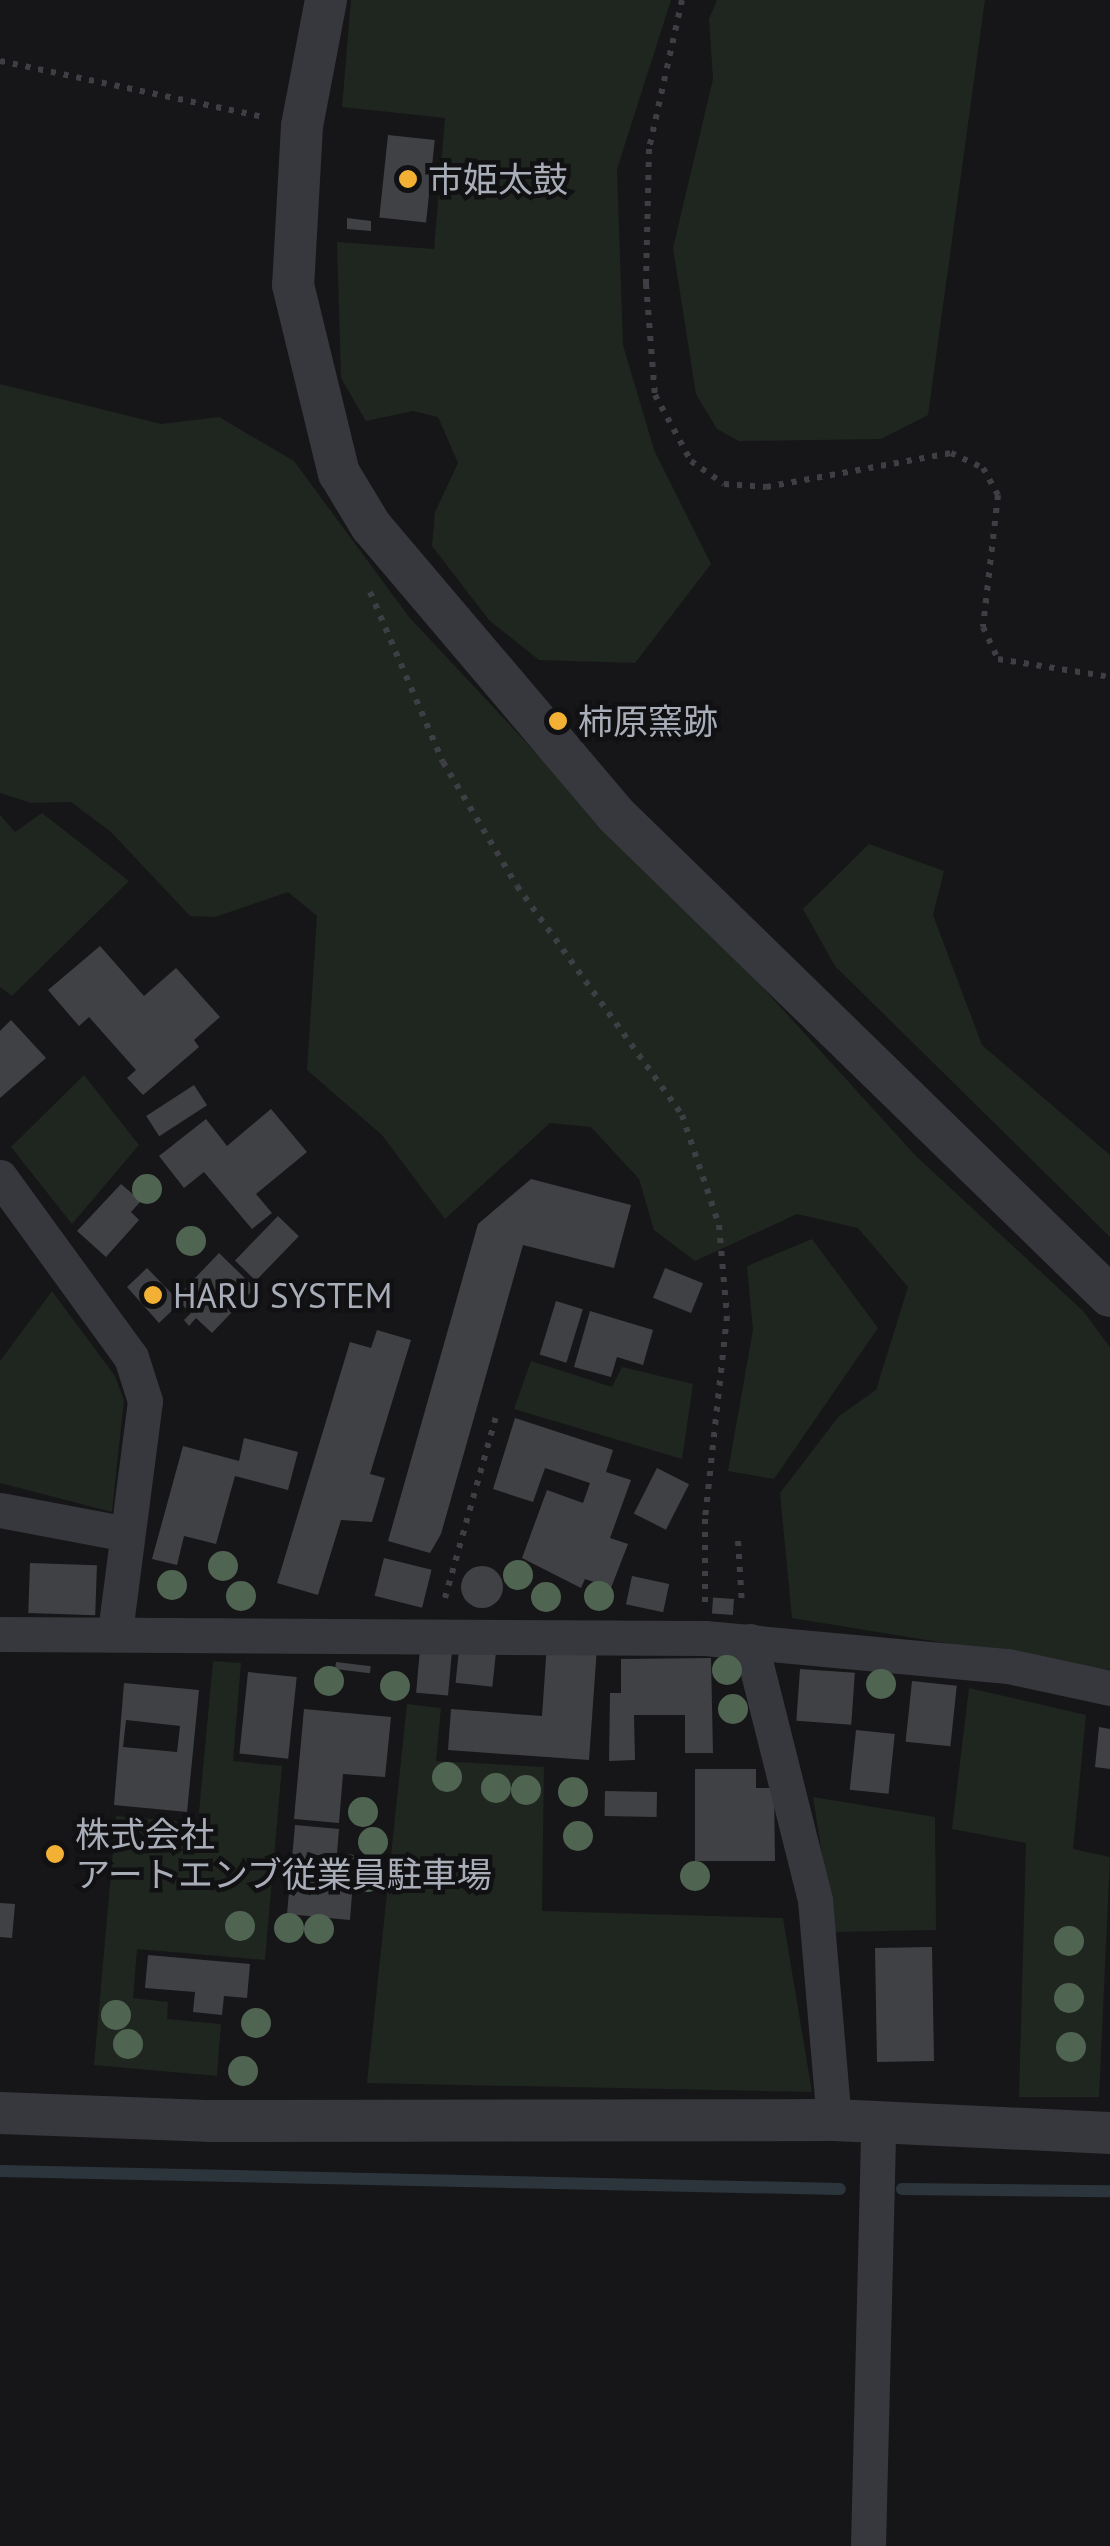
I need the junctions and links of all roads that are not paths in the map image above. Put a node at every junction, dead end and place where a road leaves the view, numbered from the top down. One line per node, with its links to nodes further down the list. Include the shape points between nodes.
1 (326, 0): 3 (street, via 302,126 296,301 340,473 371,526 615,814)
2 (0, 1177): 5 (street, via 131,1357 146,1402)
3 (1110, 1296)
4 (0, 1510): 5 (street)
5 (122, 1534): 6 (street)
6 (114, 1632): 7 (street); 8 (street)
7 (0, 1634)
8 (750, 1641): 9 (street, via 1008,1666); 11 (street, via 815,1900)
9 (1110, 1688)
10 (0, 2113): 11 (street, via 212,2121)
11 (834, 2120): 12 (street)
12 (878, 2123): 13 (street); 14 (street)
13 (1110, 2133)
14 (868, 2546)

